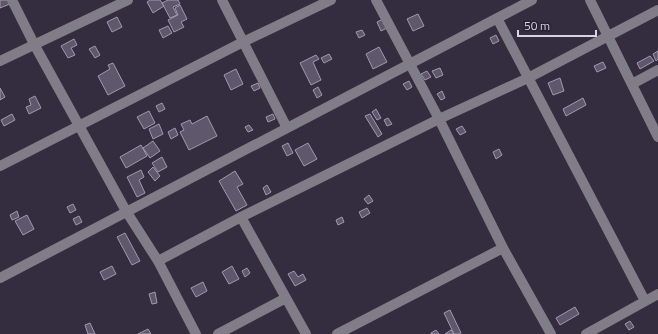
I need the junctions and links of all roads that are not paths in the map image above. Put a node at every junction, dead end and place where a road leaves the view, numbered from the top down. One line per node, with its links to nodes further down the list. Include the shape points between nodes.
1 (12, 0): 12 (street)
2 (128, 0): 12 (street)
3 (222, 0): 11 (street)
4 (331, 0): 11 (street)
5 (376, 0): 14 (street)
6 (532, 0): 9 (street)
7 (590, 0): 10 (street)
8 (658, 10): 10 (street)
9 (497, 18): 14 (street); 16 (street)
10 (608, 36): 16 (street); 17 (street)
11 (243, 42): 19 (street); 20 (street)
12 (34, 44): 13 (street); 19 (street)
13 (0, 61)
14 (409, 64): 18 (street); 20 (street)
15 (658, 70): 17 (street)
16 (528, 78): 18 (street); 30 (street)
17 (632, 84): 21 (street)
18 (439, 119): 24 (street); 25 (street)
19 (80, 126): 22 (street); 23 (street)
20 (287, 128): 23 (street)
21 (658, 138)
22 (0, 166)
23 (126, 211): 26 (street); 27 (street)
24 (242, 217): 26 (street); 29 (street)
25 (503, 248): 34 (street); 35 (street)
26 (158, 261): 31 (street)
27 (0, 278)
28 (658, 294): 30 (street)
29 (286, 298): 32 (street); 33 (street)
30 (645, 301): 36 (street)
31 (196, 334)
32 (218, 334)
33 (306, 334)
34 (337, 334)
35 (551, 334)
36 (586, 334)

